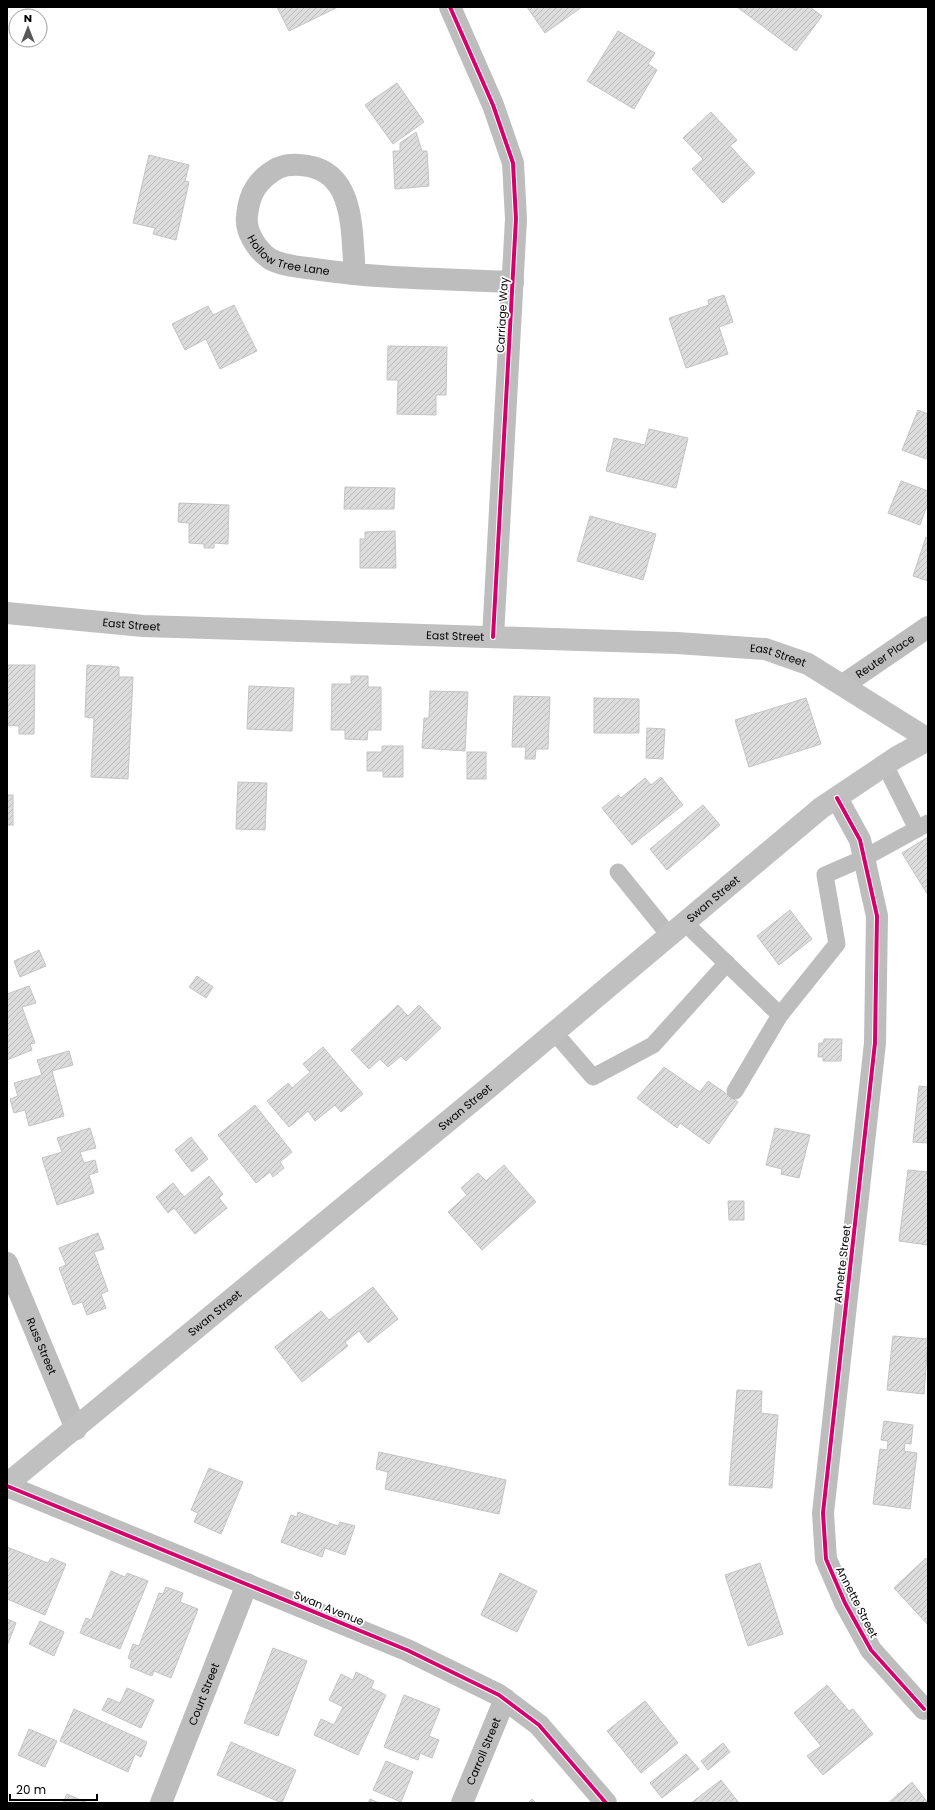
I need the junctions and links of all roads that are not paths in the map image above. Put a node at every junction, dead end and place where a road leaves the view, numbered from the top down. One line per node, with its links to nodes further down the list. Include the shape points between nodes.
1 (450, 7): 3 (street, Carriage Way, via 493,105 513,163 516,219)
2 (355, 274): 2 (street, Hollow Tree Lane, via 285,265 270,259 258,248 250,234 246,219 248,203 254,188 265,176 281,167 298,164 316,167 331,176 342,190 348,207); 3 (street, Hollow Tree Lane)
3 (513, 282): 6 (street, Carriage Way)
4 (7, 613): 6 (main road, East Street, via 143,626)
5 (928, 627): 7 (street, Reuter Place)
6 (493, 637): 7 (main road, East Street, via 677,643 765,649 808,664)
7 (843, 685): 8 (main road, East Street)
8 (928, 739): 9 (main road, Swan Street)
9 (885, 765): 10 (main road, Swan Street); 11 (lane)
10 (837, 798): 12 (street, Annette Street, via 860,840); 14 (main road, Swan Street, via 821,808)
11 (922, 826): 12 (lane)
12 (864, 858): 16 (lane, via 824,875 837,944); 24 (street, Annette Street, via 877,916 875,1043 828,1464 824,1514 826,1559 845,1603 871,1650)
13 (618, 872): 14 (lane)
14 (677, 928): 15 (lane); 17 (main road, Swan Street)
15 (726, 963): 16 (lane); 17 (lane, via 653,1045 593,1077)
16 (780, 1015): 18 (lane)
17 (554, 1032): 20 (main road, Swan Street)
18 (735, 1091)
19 (7, 1263): 20 (street, Russ Street)
20 (76, 1429): 21 (main road, Swan Street)
21 (7, 1485): 22 (street, Swan Avenue)
22 (247, 1584): 23 (street, Swan Avenue, via 407,1650); 25 (street, Court Street)
23 (505, 1699): 26 (street, Carroll Street); 27 (street, Swan Avenue, via 539,1725)
24 (927, 1711)
25 (161, 1803)
26 (462, 1803)
27 (606, 1803)

